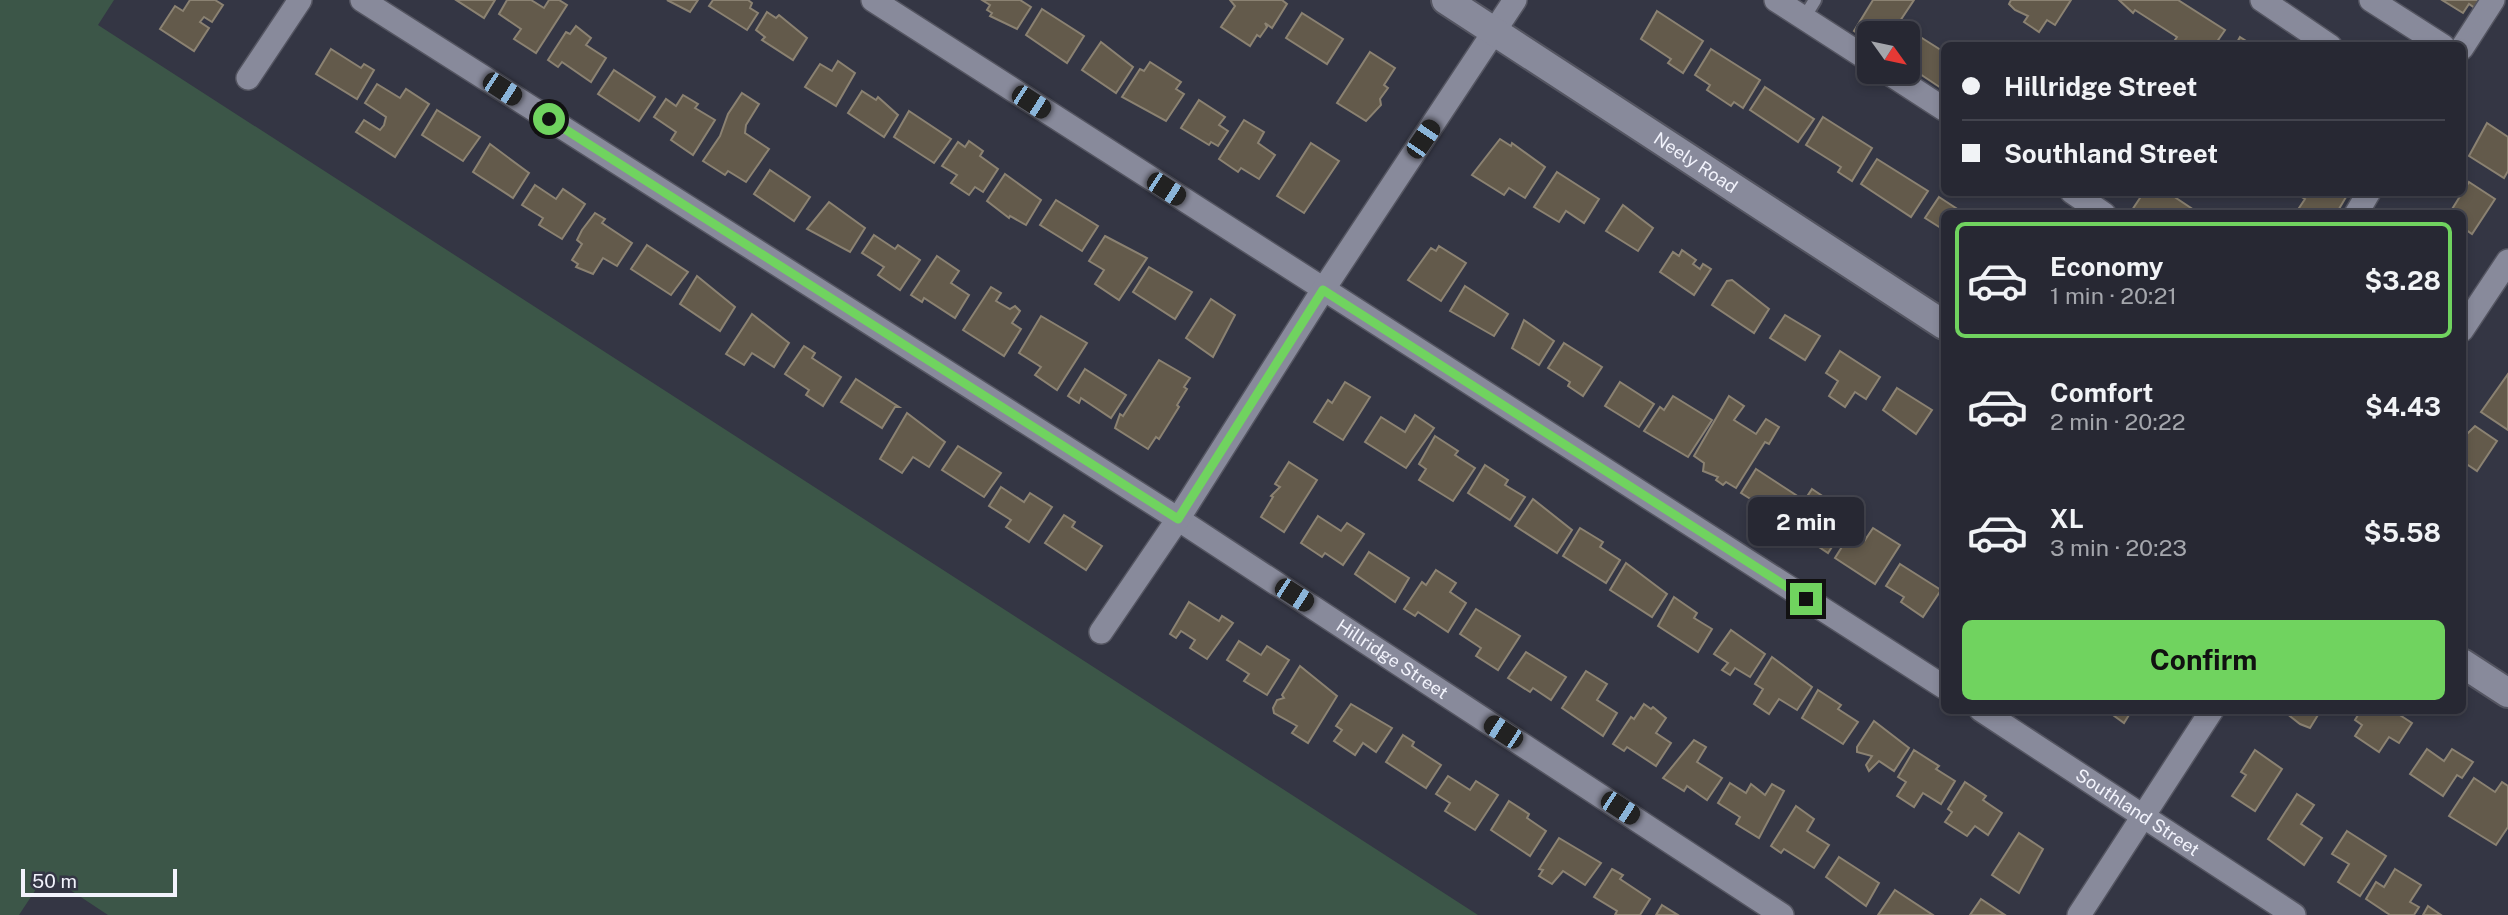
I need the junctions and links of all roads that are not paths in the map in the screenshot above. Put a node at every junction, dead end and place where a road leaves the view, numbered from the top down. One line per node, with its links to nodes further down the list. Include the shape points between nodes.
1 (300, 0): 16 (street)
2 (362, 0): 25 (street, Hillridge Street)
3 (873, 0): 22 (street)
4 (1446, 0): 11 (street, Neely Road)
5 (1515, 0): 11 (street)
6 (1776, 0): 10 (street)
7 (2262, 0): 12 (street)
8 (2371, 0): 13 (street)
9 (2493, 0): 14 (street)
10 (1809, 9): 15 (street)
11 (1494, 32): 22 (street); 23 (street, Neely Road)
12 (2324, 42)
13 (2437, 42)
14 (2466, 42)
15 (1857, 50)
16 (248, 78)
17 (1905, 84): 18 (street)
18 (1941, 107)
19 (2078, 196): 20 (street)
20 (2098, 210)
21 (2508, 261): 24 (street)
22 (1323, 290): 25 (street); 28 (street)
23 (1941, 323)
24 (2466, 324)
25 (1178, 519): 26 (street); 33 (street, Hillridge Street)
26 (1101, 632)
27 (2466, 666): 29 (street)
28 (1941, 685)
29 (2508, 693)
30 (1987, 714): 32 (street, Southland Street)
31 (2209, 714): 32 (street)
32 (2144, 815): 34 (street); 35 (street, Southland Street)
33 (1782, 915)
34 (2079, 915)
35 (2294, 915)

